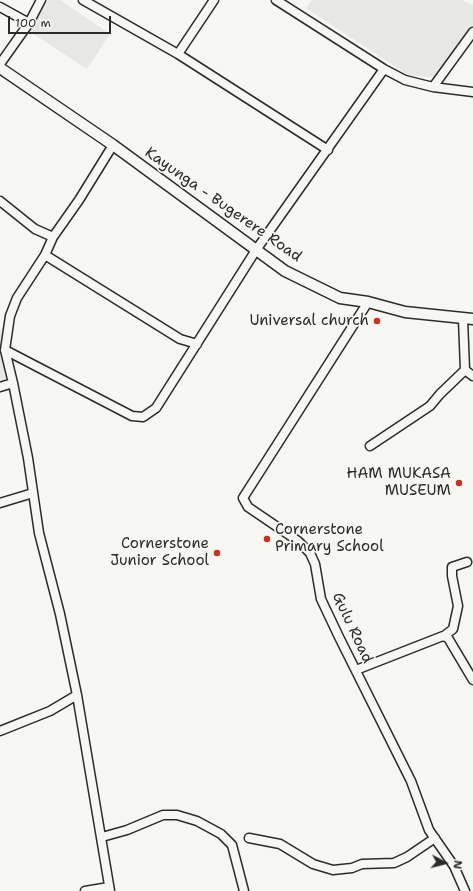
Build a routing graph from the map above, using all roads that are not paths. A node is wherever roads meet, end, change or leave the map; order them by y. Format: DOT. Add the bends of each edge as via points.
graph roads {
  1 [pos="41,0"];
  2 [pos="83,0"];
  3 [pos="214,0"];
  4 [pos="276,0"];
  5 [pos="0,6"];
  6 [pos="29,23"];
  7 [pos="473,32"];
  8 [pos="178,54"];
  9 [pos="0,64"];
  10 [pos="0,68"];
  11 [pos="384,69"];
  12 [pos="433,87"];
  13 [pos="473,92"];
  14 [pos="113,145"];
  15 [pos="328,150"];
  16 [pos="0,201"];
  17 [pos="53,237"];
  18 [pos="256,250"];
  19 [pos="45,255"];
  20 [pos="368,302"];
  21 [pos="468,319"];
  22 [pos="197,344"];
  23 [pos="5,350"];
  24 [pos="465,370"];
  25 [pos="473,376"];
  26 [pos="13,382"];
  27 [pos="0,387"];
  28 [pos="370,446"];
  29 [pos="33,494"];
  30 [pos="0,503"];
  31 [pos="467,562"];
  32 [pos="444,636"];
  33 [pos="356,670"];
  34 [pos="473,680"];
  35 [pos="77,695"];
  36 [pos="0,732"];
  37 [pos="102,837"];
  38 [pos="249,838"];
  39 [pos="434,838"];
  40 [pos="109,889"];
  41 [pos="85,891"];
  42 [pos="244,891"];
  43 [pos="464,891"];
  1 -- 6 [label="street"];
  2 -- 8 [label="street"];
  3 -- 8 [label="street"];
  4 -- 11 [label="street"];
  5 -- 6 [label="street"];
  6 -- 9 [label="street"];
  7 -- 12 [label="street"];
  8 -- 15 [label="street"];
  10 -- 14 [label="main road, Kayunga - Bugerere Road"];
  11 -- 12 [label="street" via="406,80"];
  11 -- 15 [label="street"];
  12 -- 13 [label="street"];
  14 -- 17 [label="street"];
  14 -- 18 [label="main road, Kayunga - Bugerere Road"];
  15 -- 18 [label="street"];
  16 -- 17 [label="street" via="35,229"];
  17 -- 19 [label="street"];
  18 -- 20 [label="main road, Kayunga - Bugerere Road" via="285,271 340,298"];
  18 -- 22 [label="street"];
  19 -- 22 [label="street" via="180,339"];
  19 -- 23 [label="street" via="17,298 10,316"];
  20 -- 21 [label="main road, Kayunga - Bugerere Road" via="405,312"];
  20 -- 33 [label="street, Gulu Road" via="243,498 248,507 298,541 310,553 315,564 322,599"];
  21 -- 24 [label="street"];
  22 -- 23 [label="street" via="156,408 143,416 132,416"];
  23 -- 26 [label="street"];
  24 -- 25 [label="street"];
  24 -- 28 [label="street" via="430,406"];
  26 -- 27 [label="street"];
  26 -- 29 [label="street"];
  29 -- 30 [label="street"];
  29 -- 35 [label="street" via="39,533"];
  31 -- 32 [label="street" via="452,567 458,606 453,629"];
  32 -- 33 [label="street"];
  32 -- 34 [label="street" via="448,638"];
  33 -- 39 [label="street, Gulu Road" via="411,781"];
  35 -- 36 [label="street" via="50,711"];
  35 -- 37 [label="street"];
  37 -- 40 [label="street"];
  37 -- 42 [label="street" via="163,815 177,815 197,822 221,834 232,845"];
  38 -- 39 [label="street" via="280,844 313,864 333,870 362,864 394,863"];
  39 -- 43 [label="street, Gulu Road" via="454,866"];
  40 -- 41 [label="street"];
}
